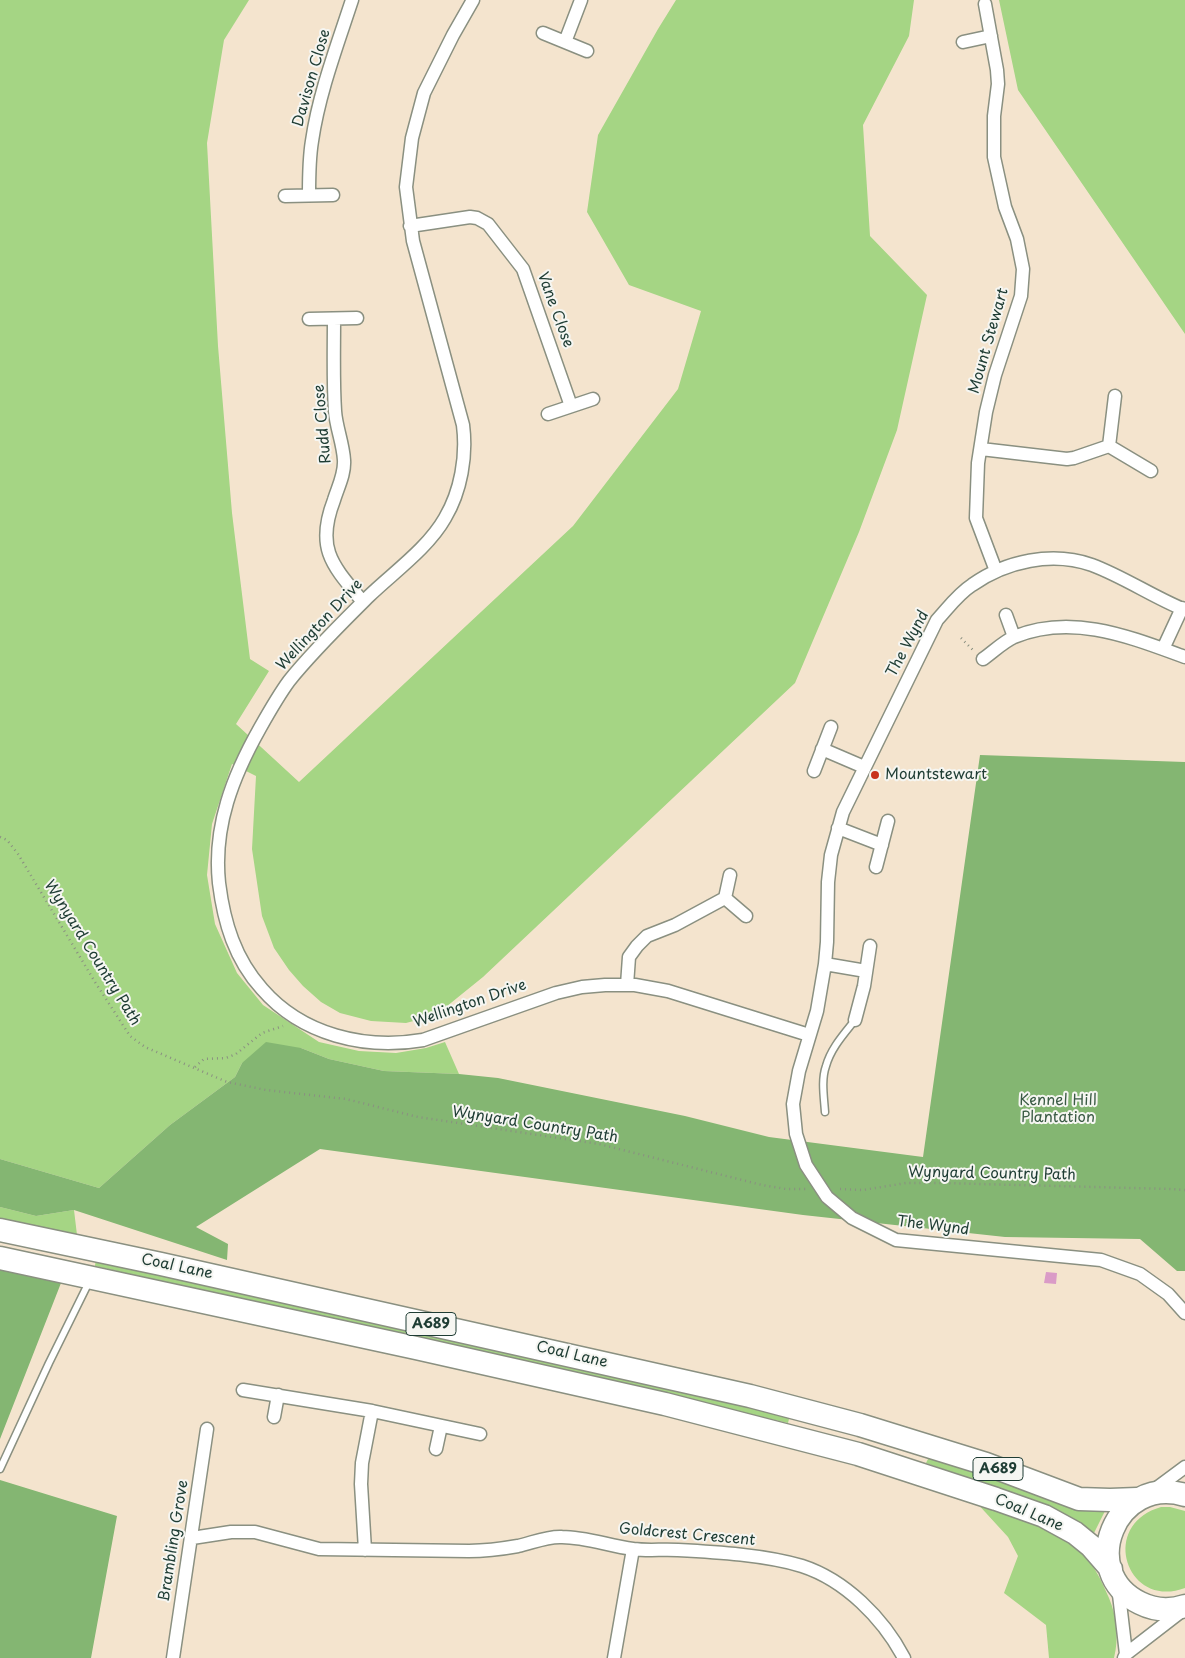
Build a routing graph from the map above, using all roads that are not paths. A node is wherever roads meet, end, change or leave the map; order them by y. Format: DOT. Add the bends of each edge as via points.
graph roads {
  1 [pos="352,0"];
  2 [pos="471,0"];
  3 [pos="581,0"];
  4 [pos="985,4"];
  5 [pos="543,33"];
  6 [pos="991,36"];
  7 [pos="565,42"];
  8 [pos="963,42"];
  9 [pos="587,50"];
  10 [pos="309,195"];
  11 [pos="333,195"];
  12 [pos="286,196"];
  13 [pos="410,226"];
  14 [pos="358,318"];
  15 [pos="309,319"];
  16 [pos="334,319"];
  17 [pos="1116,396"];
  18 [pos="593,399"];
  19 [pos="571,406"];
  20 [pos="548,414"];
  21 [pos="1109,446"];
  22 [pos="981,449"];
  23 [pos="1151,470"];
  24 [pos="996,571"];
  25 [pos="363,602"];
  26 [pos="1183,609"];
  27 [pos="1006,615"];
  28 [pos="1014,638"];
  29 [pos="1163,649"];
  30 [pos="1185,657"];
  31 [pos="983,659"];
  32 [pos="831,727"];
  33 [pos="822,749"];
  34 [pos="864,767"];
  35 [pos="814,771"];
  36 [pos="888,821"];
  37 [pos="838,828"];
  38 [pos="882,845"];
  39 [pos="876,867"];
  40 [pos="730,875"];
  41 [pos="725,898"];
  42 [pos="746,916"];
  43 [pos="870,946"];
  44 [pos="825,964"];
  45 [pos="866,971"];
  46 [pos="627,985"];
  47 [pos="855,1020"];
  48 [pos="809,1035"];
  49 [pos="825,1112"];
  50 [pos="0,1230"];
  51 [pos="0,1258"];
  52 [pos="91,1279"];
  53 [pos="1185,1313"];
  54 [pos="244,1390"];
  55 [pos="278,1395"];
  56 [pos="372,1411"];
  57 [pos="274,1417"];
  58 [pos="441,1426"];
  59 [pos="207,1429"];
  60 [pos="480,1434"];
  61 [pos="436,1449"];
  62 [pos="1185,1467"];
  63 [pos="0,1469"];
  64 [pos="1185,1495"];
  65 [pos="1141,1497"];
  66 [pos="192,1538"];
  67 [pos="633,1549"];
  68 [pos="365,1550"];
  69 [pos="1114,1577"];
  70 [pos="1185,1607"];
  71 [pos="1125,1656"];
  72 [pos="173,1658"];
  73 [pos="614,1658"];
  74 [pos="904,1658"];
  1 -- 10 [label="street, Davison Close" via="323,88 312,141"];
  2 -- 13 [label="street, Wellington Drive" via="424,93 412,138 406,187"];
  3 -- 7 [label="street"];
  4 -- 6 [label="street, Mount Stewart"];
  5 -- 7 [label="street"];
  6 -- 8 [label="street"];
  6 -- 22 [label="street, Mount Stewart" via="998,77 994,157 1023,269 1021,296 995,375"];
  7 -- 9 [label="street"];
  10 -- 11 [label="street"];
  10 -- 12 [label="street"];
  13 -- 19 [label="street, Vane Close" via="470,217 488,224 523,269"];
  13 -- 25 [label="street, Wellington Drive" via="462,425 464,454 461,478 454,500 436,532"];
  14 -- 16 [label="street"];
  15 -- 16 [label="street"];
  16 -- 25 [label="street, Rudd Close" via="335,412 344,460 342,477 329,512 326,546 335,568"];
  17 -- 21 [label="street"];
  18 -- 19 [label="street"];
  19 -- 20 [label="street"];
  21 -- 22 [label="street" via="1067,459"];
  21 -- 23 [label="street"];
  22 -- 24 [label="street, Mount Stewart" via="976,518"];
  24 -- 26 [label="street, The Wynd" via="1016,563 1037,560 1065,560 1090,565"];
  24 -- 34 [label="street, The Wynd" via="971,585 937,620"];
  25 -- 46 [label="street, Wellington Drive" via="288,682 265,719 232,786 222,820 217,865 230,936 251,976 272,1001 298,1019 337,1037 369,1043 423,1040 556,993 582,987"];
  26 -- 29 [label="street, The Wynd"];
  27 -- 28 [label="street"];
  28 -- 29 [label="street" via="1045,629 1079,626 1105,630"];
  28 -- 31 [label="street"];
  29 -- 30 [label="street"];
  32 -- 33 [label="street"];
  33 -- 34 [label="street"];
  33 -- 35 [label="street"];
  34 -- 37 [label="street, The Wynd"];
  36 -- 38 [label="street"];
  37 -- 38 [label="street"];
  37 -- 44 [label="street, The Wynd" via="828,882"];
  38 -- 39 [label="street"];
  40 -- 41 [label="street"];
  41 -- 42 [label="street"];
  41 -- 46 [label="street" via="647,936 629,957"];
  43 -- 45 [label="street"];
  44 -- 45 [label="street"];
  44 -- 48 [label="street, The Wynd"];
  45 -- 47 [label="street"];
  46 -- 48 [label="street, Wellington Drive" via="668,991"];
  47 -- 49 [label="lane" via="832,1051 826,1066"];
  48 -- 53 [label="street, The Wynd" via="793,1104 796,1134 806,1165 828,1197 852,1218 896,1240 1101,1260 1140,1274 1168,1294"];
  50 -- 65 [label="highway, Coal Lane / A689" via="750,1396 869,1427 986,1464 1079,1499"];
  51 -- 52 [label="highway, Coal Lane / A689"];
  52 -- 63 [label="lane"];
  52 -- 69 [label="highway, Coal Lane / A689" via="665,1404 858,1454 1044,1516 1091,1546"];
  54 -- 55 [label="street"];
  55 -- 56 [label="street"];
  55 -- 57 [label="street"];
  56 -- 58 [label="street"];
  56 -- 68 [label="street" via="362,1463"];
  58 -- 60 [label="street"];
  58 -- 61 [label="street"];
  59 -- 66 [label="street, Brambling Grove"];
  62 -- 65 [label="street"];
  64 -- 65 [label="highway, Coal Lane" via="1162,1492"];
  65 -- 69 [label="highway" via="1122,1512 1111,1530 1108,1549"];
  66 -- 68 [label="street, Goldcrest Crescent" via="255,1532 319,1548"];
  66 -- 72 [label="street, Brambling Grove"];
  67 -- 68 [label="street, Goldcrest Crescent" via="561,1536 492,1550"];
  67 -- 73 [label="street"];
  67 -- 74 [label="street, Goldcrest Crescent" via="765,1558 803,1567 827,1578 868,1609"];
  69 -- 70 [label="highway, Coal Lane" via="1130,1597 1146,1606 1164,1609"];
  69 -- 71 [label="street"];
  70 -- 71 [label="street"];
}
